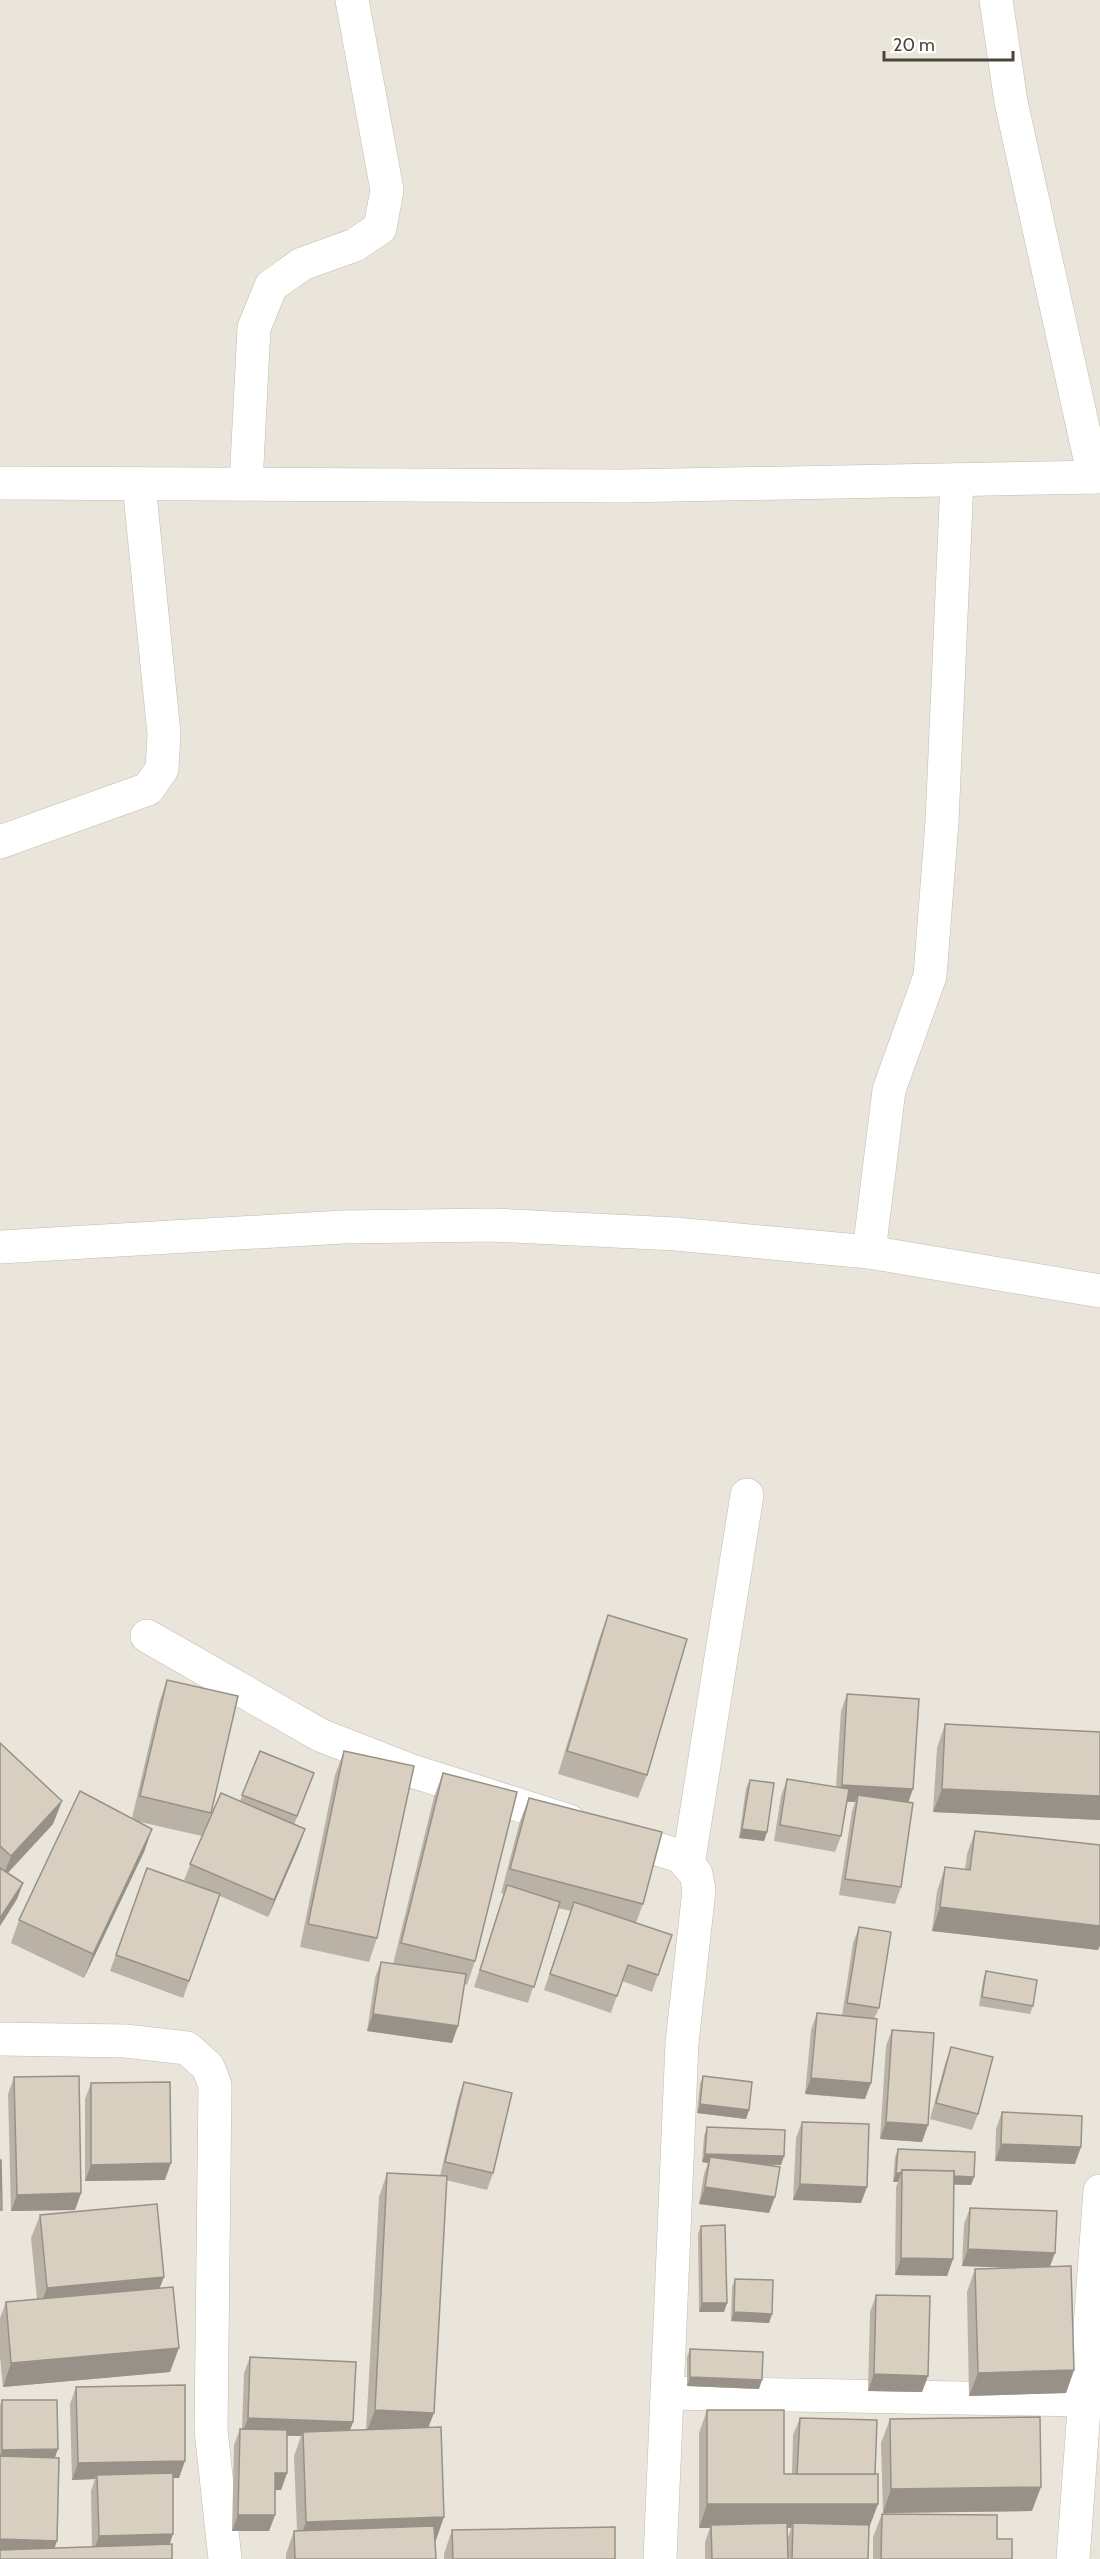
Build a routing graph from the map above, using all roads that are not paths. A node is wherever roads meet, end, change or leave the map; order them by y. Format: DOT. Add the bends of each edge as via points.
graph roads {
  1 [pos="352,0"];
  2 [pos="996,0"];
  3 [pos="1097,477"];
  4 [pos="957,480"];
  5 [pos="0,483"];
  6 [pos="139,483"];
  7 [pos="246,484"];
  8 [pos="0,842"];
  9 [pos="0,1247"];
  10 [pos="869,1252"];
  11 [pos="1100,1291"];
  12 [pos="747,1495"];
  13 [pos="147,1636"];
  14 [pos="688,1865"];
  15 [pos="0,2039"];
  16 [pos="1100,2191"];
  17 [pos="667,2393"];
  18 [pos="1083,2400"];
  19 [pos="225,2559"];
  20 [pos="660,2559"];
  21 [pos="1073,2559"];
  1 -- 7 [label="street" via="387,190 380,228 355,245 302,264 271,286 254,328"];
  2 -- 3 [label="street" via="1011,102"];
  3 -- 4 [label="street"];
  4 -- 7 [label="street" via="624,486"];
  4 -- 10 [label="street" via="942,822 930,976 889,1090"];
  5 -- 6 [label="street"];
  6 -- 7 [label="street"];
  6 -- 8 [label="street" via="164,734 162,769 148,789"];
  9 -- 10 [label="street" via="343,1227 492,1225 675,1234"];
  10 -- 11 [label="street"];
  12 -- 14 [label="street"];
  13 -- 14 [label="street" via="320,1735 412,1771 680,1856"];
  14 -- 17 [label="street" via="696,1874 699,1890 682,2043"];
  15 -- 19 [label="street" via="125,2041 187,2048 208,2067 215,2085 211,2430"];
  16 -- 18 [label="street"];
  17 -- 18 [label="street"];
  17 -- 20 [label="street"];
  18 -- 21 [label="street"];
}
